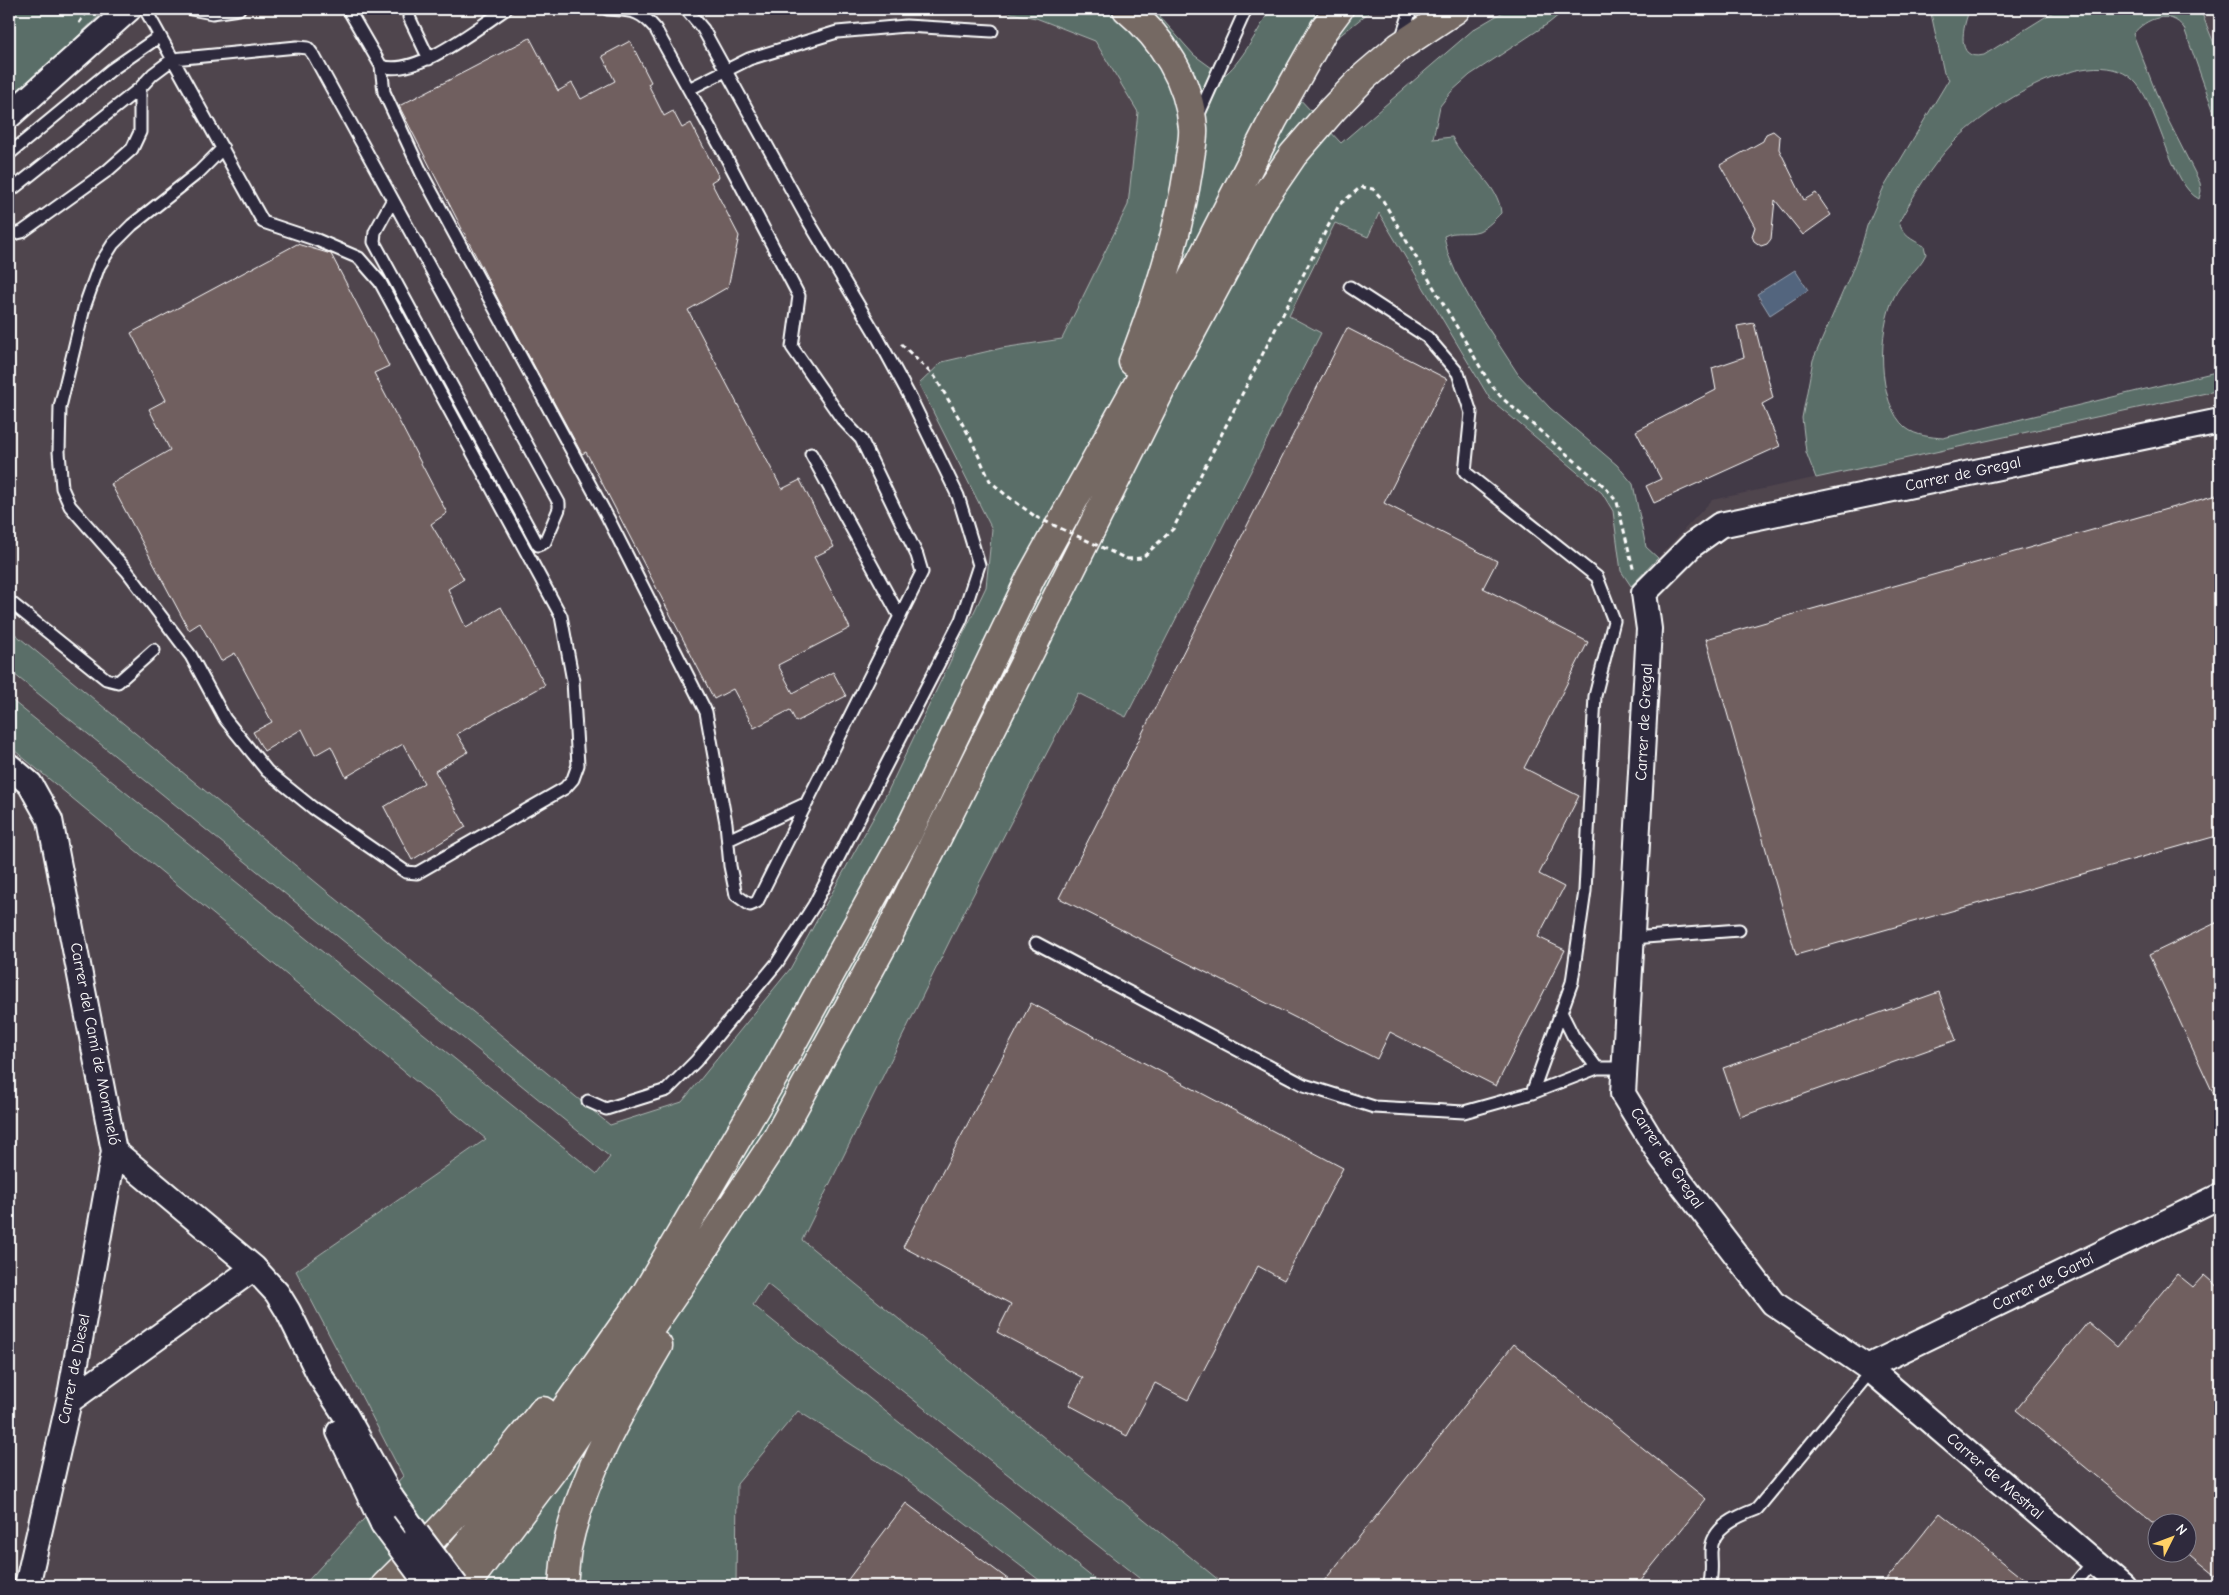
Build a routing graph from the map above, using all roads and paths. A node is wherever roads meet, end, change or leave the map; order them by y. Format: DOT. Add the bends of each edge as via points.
graph roads {
  1 [pos="129,9"];
  2 [pos="145,9"];
  3 [pos="191,9"];
  4 [pos="239,9"];
  5 [pos="348,9"];
  6 [pos="411,9"];
  7 [pos="505,9"];
  8 [pos="608,9"];
  9 [pos="686,9"];
  10 [pos="1127,9"];
  11 [pos="1246,9"];
  12 [pos="1339,9"];
  13 [pos="1411,9"];
  14 [pos="1456,9"];
  15 [pos="992,31"];
  16 [pos="160,36"];
  17 [pos="1399,47"];
  18 [pos="173,59"];
  19 [pos="429,59"];
  20 [pos="381,66"];
  21 [pos="727,71"];
  22 [pos="140,88"];
  23 [pos="689,89"];
  24 [pos="9,116"];
  25 [pos="1194,129"];
  26 [pos="223,148"];
  27 [pos="9,154"];
  28 [pos="9,192"];
  29 [pos="392,201"];
  30 [pos="9,236"];
  31 [pos="1350,287"];
  32 [pos="878,338"];
  33 [pos="2220,421"];
  34 [pos="811,454"];
  35 [pos="1090,471"];
  36 [pos="1644,593"];
  37 [pos="9,601"];
  38 [pos="900,616"];
  39 [pos="154,650"];
  40 [pos="9,766"];
  41 [pos="807,803"];
  42 [pos="728,840"];
  43 [pos="1739,930"];
  44 [pos="1632,938"];
  45 [pos="1036,943"];
  46 [pos="1561,1012"];
  47 [pos="1597,1068"];
  48 [pos="1625,1068"];
  49 [pos="1532,1093"];
  50 [pos="588,1101"];
  51 [pos="777,1138"];
  52 [pos="114,1151"];
  53 [pos="2220,1196"];
  54 [pos="692,1212"];
  55 [pos="254,1268"];
  56 [pos="1869,1369"];
  57 [pos="320,1376"];
  58 [pos="69,1401"];
  59 [pos="2094,1561"];
  60 [pos="27,1586"];
  61 [pos="385,1586"];
  62 [pos="431,1586"];
  63 [pos="456,1586"];
  64 [pos="466,1586"];
  65 [pos="563,1586"];
  66 [pos="1709,1586"];
  67 [pos="2073,1586"];
  68 [pos="2123,1586"];
  1 -- 24 [label="street"];
  2 -- 16 [label="lane"];
  3 -- 4 [label="lane" via="212,13"];
  5 -- 20 [label="lane"];
  6 -- 19 [label="lane" via="410,17"];
  7 -- 19 [label="lane"];
  8 -- 23 [label="lane" via="637,11 645,16"];
  9 -- 21 [label="lane" via="703,28"];
  10 -- 25 [label="highway" via="1146,25 1171,58 1187,94"];
  11 -- 25 [label="lane" via="1202,104"];
  12 -- 35 [label="highway" via="1300,69"];
  13 -- 17 [label="lane"];
  14 -- 17 [label="highway"];
  15 -- 21 [label="lane" via="906,26 837,32 750,59"];
  16 -- 18 [label="lane"];
  16 -- 27 [label="lane" via="111,70"];
  17 -- 51 [label="highway" via="1332,108 1293,154 1261,202 1165,381 890,932"];
  18 -- 22 [label="lane"];
  18 -- 26 [label="lane"];
  18 -- 29 [label="lane" via="308,48"];
  19 -- 20 [label="lane" via="392,70"];
  20 -- 42 [label="lane" via="384,92 422,174 608,518 706,712"];
  21 -- 23 [label="lane"];
  21 -- 32 [label="lane" via="809,222"];
  22 -- 28 [label="lane"];
  22 -- 30 [label="lane" via="140,132 132,149 108,171 22,232"];
  23 -- 38 [label="lane" via="799,296 792,347 842,419 861,439 917,555 922,572"];
  25 -- 35 [label="highway" via="1184,197 1171,250 1136,353"];
  26 -- 26 [label="lane" via="199,172 132,225 113,244 100,266 84,308 60,407 62,488 70,506 127,572 191,656 225,719 267,771 313,808 406,872 418,873 565,788 573,779 578,765 573,681 560,616 380,282 359,258 263,222"];
  29 -- 29 [label="lane" via="375,232 374,242 538,545 545,542 559,503"];
  31 -- 46 [label="lane" via="1427,336 1458,372 1470,413 1464,472 1597,577 1614,621 1596,696 1585,891 1572,982"];
  32 -- 36 [label="path, bridge" via="900,344 935,377 970,437 990,481 1006,495 1036,517 1127,559 1142,558 1173,529 1340,205 1361,187 1373,189 1494,388 1605,487 1617,502 1634,571"];
  32 -- 50 [label="lane" via="961,504 978,565 961,620 814,905 777,963 667,1090 606,1110"];
  33 -- 36 [label="street, Carrer de Gregal" via="1720,525 1692,545"];
  34 -- 38 [label="lane"];
  35 -- 54 [label="highway" via="1031,577 909,832 776,1074"];
  36 -- 44 [label="street, Carrer de Gregal" via="1649,630"];
  37 -- 39 [label="lane" via="106,679 118,682"];
  38 -- 41 [label="lane"];
  40 -- 52 [label="street, Carrer del Camí de Montmeló" via="30,784 50,820"];
  41 -- 42 [label="lane"];
  41 -- 42 [label="lane" via="757,902 750,905 736,895"];
  43 -- 44 [label="lane"];
  44 -- 48 [label="street, Carrer de Gregal"];
  45 -- 49 [label="lane" via="1304,1085 1374,1107 1464,1112"];
  46 -- 47 [label="lane" via="1573,1036"];
  46 -- 49 [label="lane"];
  47 -- 48 [label="lane"];
  47 -- 49 [label="lane"];
  48 -- 56 [label="street, Carrer de Gregal" via="1623,1094 1662,1158 1773,1303"];
  51 -- 64 [label="highway" via="552,1471"];
  51 -- 65 [label="highway" via="739,1213 622,1408 583,1496 567,1548"];
  52 -- 55 [label="street, Carrer del Camí de Montmeló"];
  52 -- 58 [label="street, Carrer de Diesel"];
  53 -- 56 [label="street, Carrer de Garbí"];
  54 -- 61 [label="highway" via="520,1441"];
  54 -- 62 [label="highway" via="606,1351 469,1542"];
  55 -- 57 [label="street, Carrer del Camí de Montmeló" via="288,1310"];
  55 -- 58 [label="street"];
  56 -- 59 [label="street, Carrer de Mestral"];
  56 -- 66 [label="lane" via="1757,1509 1735,1517 1719,1531 1711,1549 1713,1574"];
  57 -- 62 [label="street, Carrer del Camí de Montmeló, bridge" via="336,1424 368,1495 384,1524"];
  57 -- 63 [label="street, Carrer del Camí de Montmeló, bridge" via="392,1499"];
  58 -- 60 [label="street, Carrer de Diesel"];
  59 -- 67 [label="lane"];
  59 -- 68 [label="street, Carrer de Mestral"];
}
